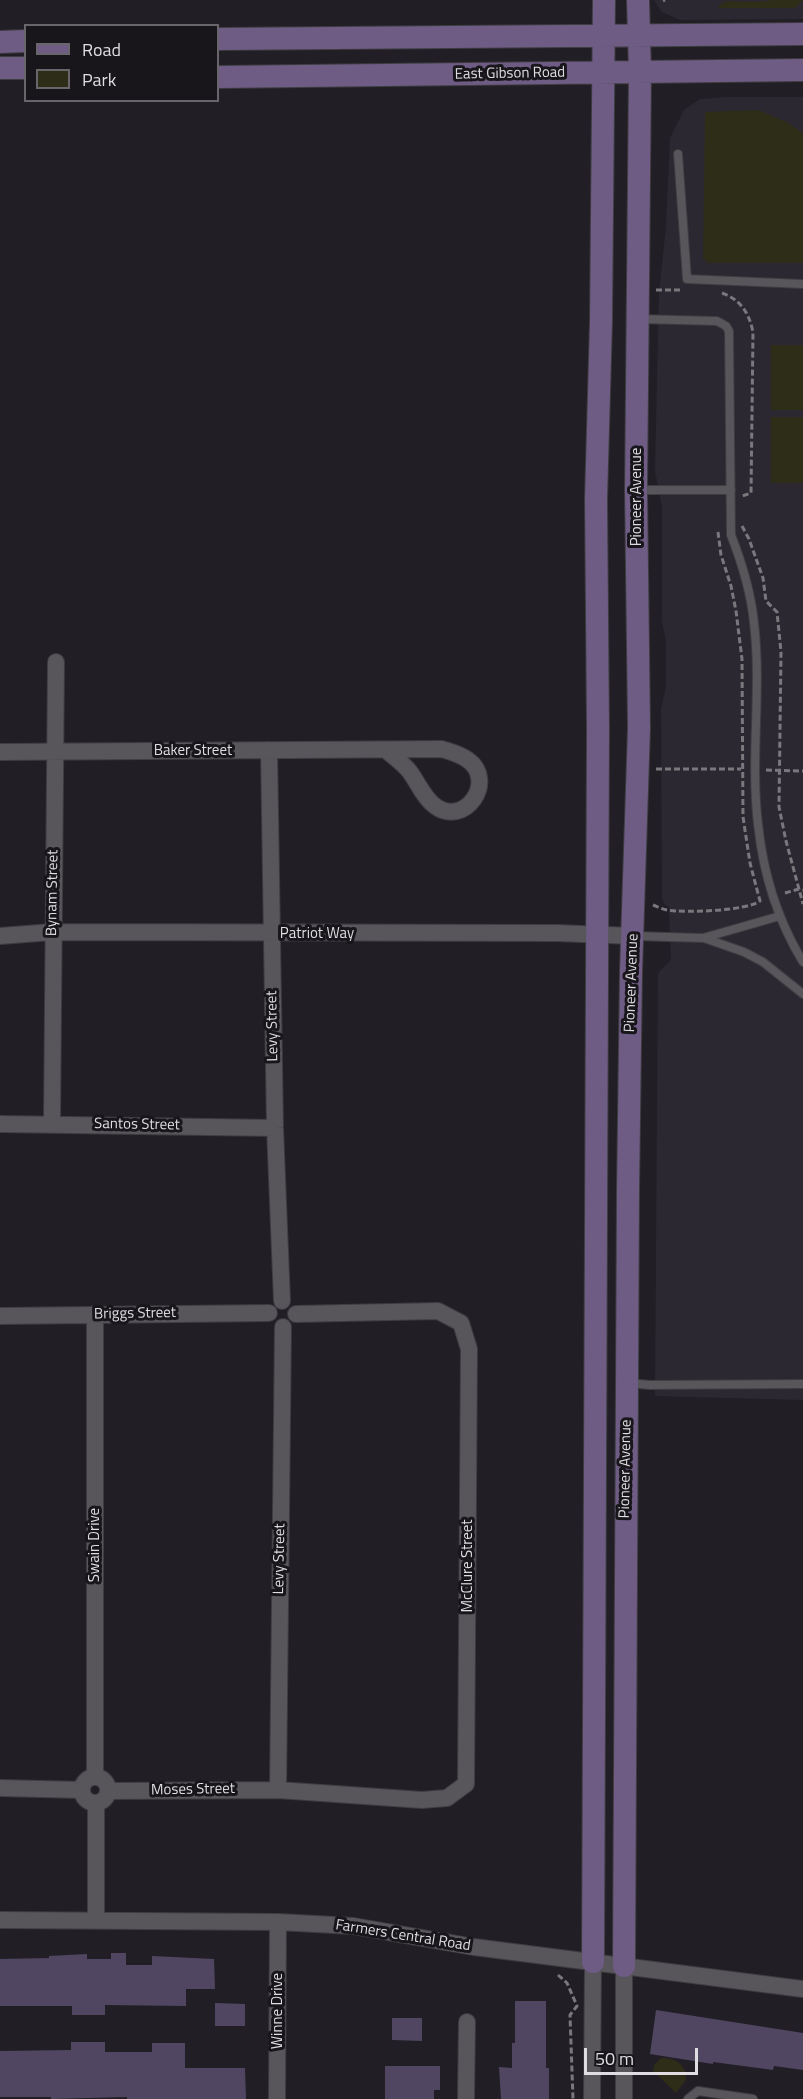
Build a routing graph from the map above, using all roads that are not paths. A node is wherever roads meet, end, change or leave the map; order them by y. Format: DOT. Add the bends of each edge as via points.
graph roads {
  1 [pos="604,0"];
  2 [pos="638,0"];
  3 [pos="639,34"];
  4 [pos="803,34"];
  5 [pos="604,35"];
  6 [pos="219,39"];
  7 [pos="24,41"];
  8 [pos="0,42"];
  9 [pos="0,68"];
  10 [pos="24,68"];
  11 [pos="803,70"];
  12 [pos="604,73"];
  13 [pos="640,73"];
  14 [pos="219,77"];
  15 [pos="678,154"];
  16 [pos="803,284"];
  17 [pos="638,319"];
  18 [pos="636,490"];
  19 [pos="731,490"];
  20 [pos="56,662"];
  21 [pos="269,750"];
  22 [pos="386,750"];
  23 [pos="0,752"];
  24 [pos="56,752"];
  25 [pos="780,916"];
  26 [pos="52,932"];
  27 [pos="272,934"];
  28 [pos="597,934"];
  29 [pos="0,936"];
  30 [pos="633,936"];
  31 [pos="703,938"];
  32 [pos="803,962"];
  33 [pos="803,994"];
  34 [pos="0,1124"];
  35 [pos="52,1124"];
  36 [pos="275,1128"];
  37 [pos="596,1274"];
  38 [pos="282,1301"];
  39 [pos="269,1313"];
  40 [pos="95,1314"];
  41 [pos="296,1314"];
  42 [pos="0,1316"];
  43 [pos="283,1327"];
  44 [pos="627,1383"];
  45 [pos="803,1384"];
  46 [pos="95,1776"];
  47 [pos="0,1788"];
  48 [pos="82,1790"];
  49 [pos="278,1790"];
  50 [pos="102,1797"];
  51 [pos="0,1920"];
  52 [pos="96,1920"];
  53 [pos="278,1922"];
  54 [pos="593,1962"];
  55 [pos="624,1966"];
  56 [pos="803,1989"];
  57 [pos="467,2022"];
  58 [pos="277,2099"];
  59 [pos="466,2099"];
  60 [pos="592,2099"];
  61 [pos="624,2099"];
  62 [pos="688,2099"];
  63 [pos="753,2099"];
  1 -- 5 [label="street, Pioneer Avenue"];
  2 -- 3 [label="street, Pioneer Avenue"];
  3 -- 4 [label="street"];
  3 -- 5 [label="street"];
  3 -- 13 [label="street, Pioneer Avenue"];
  5 -- 6 [label="street"];
  5 -- 12 [label="street, Pioneer Avenue"];
  7 -- 8 [label="street"];
  9 -- 10 [label="street"];
  11 -- 13 [label="street, East Gibson Road"];
  12 -- 13 [label="street, East Gibson Road"];
  12 -- 14 [label="street, East Gibson Road"];
  12 -- 28 [label="street, Pioneer Avenue" via="596,499"];
  13 -- 17 [label="street, Pioneer Avenue"];
  15 -- 16 [label="lane" via="687,279"];
  17 -- 18 [label="street, Pioneer Avenue"];
  17 -- 19 [label="lane" via="717,321 728,329"];
  18 -- 19 [label="lane"];
  18 -- 30 [label="street, Pioneer Avenue" via="639,728"];
  19 -- 25 [label="lane" via="731,535 754,621 758,823"];
  20 -- 24 [label="street, Bynam Street"];
  21 -- 22 [label="street, Baker Street"];
  21 -- 24 [label="street, Baker Street"];
  21 -- 27 [label="street, Levy Street"];
  22 -- 22 [label="street, Baker Street" via="442,750 458,754 470,761 479,775 474,801 462,810 448,812 435,806 409,770"];
  23 -- 24 [label="street, Baker Street"];
  24 -- 26 [label="street, Bynam Street"];
  25 -- 31 [label="lane"];
  25 -- 32 [label="lane"];
  26 -- 27 [label="street, Patriot Way"];
  26 -- 29 [label="street, Patriot Way"];
  26 -- 35 [label="street, Bynam Street"];
  27 -- 28 [label="street, Patriot Way"];
  27 -- 36 [label="street, Levy Street"];
  28 -- 30 [label="street, Patriot Way"];
  28 -- 37 [label="street, Pioneer Avenue"];
  30 -- 31 [label="lane"];
  30 -- 44 [label="street, Pioneer Avenue"];
  31 -- 33 [label="lane" via="763,962"];
  34 -- 35 [label="street, Santos Street"];
  35 -- 36 [label="street, Santos Street"];
  36 -- 38 [label="street, Levy Street"];
  37 -- 44 [label="street" via="607,1288 607,1375"];
  37 -- 54 [label="street, Pioneer Avenue"];
  38 -- 39 [label="street"];
  38 -- 41 [label="street" via="293,1306"];
  39 -- 40 [label="street, Briggs Street"];
  39 -- 43 [label="street" via="275,1324"];
  40 -- 42 [label="street, Briggs Street"];
  40 -- 46 [label="street, Swain Drive"];
  41 -- 43 [label="street" via="294,1322"];
  41 -- 49 [label="street, McClure Street" via="438,1311 461,1323 469,1349 466,1784 447,1798 422,1800"];
  43 -- 49 [label="street, Levy Street"];
  44 -- 45 [label="lane"];
  44 -- 55 [label="street, Pioneer Avenue"];
  46 -- 48 [label="street" via="87,1779"];
  46 -- 50 [label="street" via="103,1779"];
  47 -- 48 [label="street"];
  48 -- 50 [label="street" via="88,1801"];
  49 -- 50 [label="street, Moses Street"];
  50 -- 52 [label="street"];
  51 -- 52 [label="street, Farmers Central Road"];
  52 -- 53 [label="street, Farmers Central Road"];
  53 -- 54 [label="street, Farmers Central Road" via="353,1926"];
  53 -- 58 [label="street, Winne Drive"];
  54 -- 55 [label="street, Farmers Central Road"];
  54 -- 60 [label="street"];
  55 -- 56 [label="street, Farmers Central Road"];
  55 -- 61 [label="street"];
  57 -- 59 [label="street"];
  62 -- 63 [label="lane" via="698,2091"];
}
